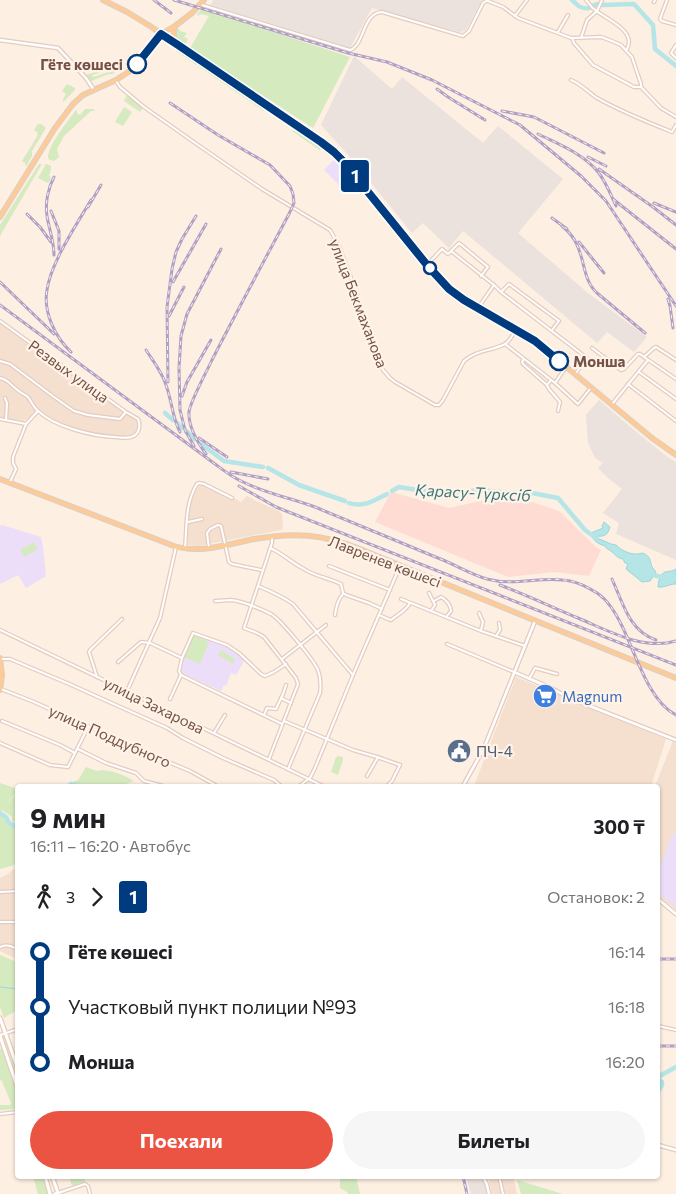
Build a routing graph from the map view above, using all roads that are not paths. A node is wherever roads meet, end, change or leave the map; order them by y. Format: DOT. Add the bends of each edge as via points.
graph roads {
  1 [pos="103,0"];
  2 [pos="204,0"];
  3 [pos="527,0"];
  4 [pos="586,0"];
  5 [pos="602,0"];
  6 [pos="666,0"];
  7 [pos="485,1"];
  8 [pos="201,4"];
  9 [pos="597,10"];
  10 [pos="568,15"];
  11 [pos="515,16"];
  12 [pos="676,25"];
  13 [pos="175,26"];
  14 [pos="558,32"];
  15 [pos="161,34"];
  16 [pos="572,38"];
  17 [pos="580,38"];
  18 [pos="0,40"];
  19 [pos="178,45"];
  20 [pos="676,45"];
  21 [pos="626,50"];
  22 [pos="676,58"];
  23 [pos="116,80"];
  24 [pos="571,80"];
  25 [pos="641,87"];
  26 [pos="94,90"];
  27 [pos="676,117"];
  28 [pos="676,125"];
  29 [pos="0,217"];
  30 [pos="451,251"];
  31 [pos="427,265"];
  32 [pos="481,276"];
  33 [pos="494,285"];
  34 [pos="501,292"];
  35 [pos="478,308"];
  36 [pos="0,321"];
  37 [pos="516,329"];
  38 [pos="552,331"];
  39 [pos="505,344"];
  40 [pos="592,348"];
  41 [pos="644,357"];
  42 [pos="524,359"];
  43 [pos="648,360"];
  44 [pos="676,360"];
  45 [pos="0,361"];
  46 [pos="566,368"];
  47 [pos="639,372"];
  48 [pos="575,374"];
  49 [pos="0,378"];
  50 [pos="676,379"];
  51 [pos="551,380"];
  52 [pos="555,383"];
  53 [pos="628,384"];
  54 [pos="547,385"];
  55 [pos="591,388"];
  56 [pos="5,398"];
  57 [pos="676,399"];
  58 [pos="612,404"];
  59 [pos="38,411"];
  60 [pos="126,412"];
  61 [pos="558,412"];
  62 [pos="0,419"];
  63 [pos="6,420"];
  64 [pos="676,421"];
  65 [pos="26,424"];
  66 [pos="676,454"];
  67 [pos="0,479"];
  68 [pos="10,483"];
  69 [pos="232,498"];
  70 [pos="202,519"];
  71 [pos="187,522"];
  72 [pos="272,537"];
  73 [pos="225,545"];
  74 [pos="176,547"];
  75 [pos="209,548"];
  76 [pos="270,548"];
  77 [pos="185,549"];
  78 [pos="329,566"];
  79 [pos="400,566"];
  80 [pos="262,571"];
  81 [pos="257,586"];
  82 [pos="390,590"];
  83 [pos="429,593"];
  84 [pos="344,594"];
  85 [pos="401,599"];
  86 [pos="215,601"];
  87 [pos="434,601"];
  88 [pos="410,603"];
  89 [pos="250,606"];
  90 [pos="382,609"];
  91 [pos="432,611"];
  92 [pos="479,613"];
  93 [pos="335,614"];
  94 [pos="379,615"];
  95 [pos="447,616"];
  96 [pos="122,619"];
  97 [pos="535,621"];
  98 [pos="499,623"];
  99 [pos="326,625"];
  100 [pos="0,630"];
  101 [pos="481,631"];
  102 [pos="317,632"];
  103 [pos="496,636"];
  104 [pos="150,643"];
  105 [pos="447,644"];
  106 [pos="300,645"];
  107 [pos="525,646"];
  108 [pos="0,658"];
  109 [pos="182,658"];
  110 [pos="282,659"];
  111 [pos="118,662"];
  112 [pos="286,664"];
  113 [pos="514,672"];
  114 [pos="181,674"];
  115 [pos="556,674"];
  116 [pos="353,675"];
  117 [pos="97,677"];
  118 [pos="676,678"];
  119 [pos="529,679"];
  120 [pos="286,685"];
  121 [pos="0,689"];
  122 [pos="127,691"];
  123 [pos="281,698"];
  124 [pos="170,699"];
  125 [pos="291,703"];
  126 [pos="225,715"];
  127 [pos="264,715"];
  128 [pos="2,721"];
  129 [pos="283,723"];
  130 [pos="88,727"];
  131 [pos="305,730"];
  132 [pos="214,733"];
  133 [pos="327,740"];
  134 [pos="676,740"];
  135 [pos="0,742"];
  136 [pos="78,750"];
  137 [pos="76,753"];
  138 [pos="378,757"];
  139 [pos="268,760"];
  140 [pos="288,770"];
  141 [pos="367,776"];
  142 [pos="308,780"];
  143 [pos="155,784"];
  144 [pos="213,784"];
  145 [pos="279,784"];
  146 [pos="302,784"];
  147 [pos="318,784"];
  148 [pos="389,784"];
  149 [pos="464,784"];
  150 [pos="15,891"];
  151 [pos="0,892"];
  152 [pos="660,901"];
  153 [pos="676,914"];
  154 [pos="0,922"];
  155 [pos="15,922"];
  156 [pos="0,947"];
  157 [pos="15,948"];
  158 [pos="0,1018"];
  159 [pos="660,1026"];
  160 [pos="676,1030"];
  161 [pos="15,1031"];
  162 [pos="6,1033"];
  163 [pos="0,1035"];
  164 [pos="15,1060"];
  165 [pos="15,1080"];
  166 [pos="15,1112"];
  167 [pos="0,1114"];
  168 [pos="660,1146"];
  169 [pos="676,1150"];
  170 [pos="46,1179"];
  171 [pos="53,1179"];
  172 [pos="484,1179"];
  173 [pos="500,1179"];
  174 [pos="50,1194"];
  175 [pos="58,1194"];
  176 [pos="90,1194"];
  177 [pos="489,1194"];
  178 [pos="503,1194"];
  1 -- 15 [label="main road"];
  2 -- 8 [label="main road"];
  3 -- 11 [label="street"];
  4 -- 9 [label="street"];
  5 -- 9 [label="street"];
  6 -- 12 [label="street" via="660,18"];
  7 -- 8 [label="street" via="463,36 382,12 376,13 356,47 350,50"];
  7 -- 11 [label="street"];
  8 -- 13 [label="main road"];
  9 -- 17 [label="street" via="588,20"];
  9 -- 21 [label="street" via="626,32 629,43"];
  10 -- 14 [label="street"];
  11 -- 14 [label="street"];
  13 -- 15 [label="main road"];
  13 -- 19 [label="main road" via="173,34"];
  14 -- 16 [label="street"];
  15 -- 19 [label="main road"];
  15 -- 23 [label="main road" via="134,67"];
  16 -- 17 [label="street"];
  16 -- 25 [label="street" via="593,65"];
  17 -- 21 [label="street" via="605,38"];
  18 -- 26 [label="street" via="58,48"];
  19 -- 31 [label="main road" via="334,152"];
  20 -- 22 [label="street" via="671,53"];
  21 -- 25 [label="street" via="634,62"];
  23 -- 26 [label="main road"];
  23 -- 39 [label="street, улица Бекмаханова" via="120,87 198,145 330,230 339,246 383,370 395,382 439,405 464,361 484,350"];
  24 -- 28 [label="street" via="596,97 656,126 672,132"];
  25 -- 27 [label="street" via="661,108"];
  26 -- 29 [label="main road" via="78,99 67,111"];
  30 -- 31 [label="street" via="448,254 442,249"];
  30 -- 32 [label="street"];
  30 -- 32 [label="street" via="459,242 463,245 488,267"];
  31 -- 35 [label="main road" via="449,289"];
  32 -- 33 [label="street"];
  33 -- 34 [label="street"];
  33 -- 35 [label="street"];
  34 -- 38 [label="street"];
  34 -- 38 [label="street" via="509,284 559,321"];
  35 -- 37 [label="main road"];
  36 -- 60 [label="street, Резвых улица"];
  37 -- 39 [label="street"];
  37 -- 46 [label="main road"];
  38 -- 48 [label="street" via="587,358"];
  39 -- 42 [label="street"];
  40 -- 41 [label="street" via="621,370 638,354"];
  41 -- 43 [label="street"];
  41 -- 44 [label="street" via="656,348"];
  42 -- 51 [label="street"];
  42 -- 54 [label="street" via="522,363"];
  43 -- 47 [label="street"];
  43 -- 50 [label="street"];
  45 -- 60 [label="street" via="10,364 78,412 120,419"];
  46 -- 48 [label="main road"];
  46 -- 52 [label="street"];
  47 -- 53 [label="street"];
  47 -- 57 [label="street"];
  48 -- 55 [label="main road"];
  49 -- 59 [label="street" via="27,396"];
  51 -- 52 [label="street"];
  51 -- 54 [label="street"];
  52 -- 55 [label="street" via="578,404"];
  53 -- 58 [label="street"];
  53 -- 64 [label="street"];
  54 -- 61 [label="street" via="560,402"];
  55 -- 58 [label="main road"];
  56 -- 63 [label="street"];
  58 -- 66 [label="main road"];
  59 -- 60 [label="street, Резвых улица" via="67,428 130,438 136,435 140,426 138,419"];
  59 -- 65 [label="street"];
  62 -- 63 [label="street"];
  63 -- 65 [label="street"];
  65 -- 68 [label="street" via="12,460 16,469"];
  67 -- 68 [label="main road, Лавренев көшесі"];
  68 -- 74 [label="main road, Лавренев көшесі"];
  69 -- 71 [label="street" via="199,483 187,510"];
  70 -- 71 [label="street"];
  71 -- 77 [label="street"];
  72 -- 73 [label="main road, Лавренев көшесі"];
  72 -- 76 [label="street"];
  72 -- 79 [label="main road, Лавренев көшесі" via="300,535 334,540"];
  73 -- 75 [label="main road, Лавренев көшесі"];
  73 -- 75 [label="street" via="218,525 207,533"];
  73 -- 80 [label="street" via="229,562"];
  74 -- 77 [label="main road, Лавренев көшесі"];
  74 -- 104 [label="street" via="160,618"];
  75 -- 77 [label="main road, Лавренев көшесі"];
  76 -- 80 [label="street"];
  76 -- 84 [label="street" via="304,570 341,584"];
  78 -- 82 [label="street"];
  79 -- 82 [label="street"];
  79 -- 97 [label="main road, Лавренев көшесі"];
  80 -- 81 [label="street"];
  81 -- 89 [label="street"];
  81 -- 102 [label="street" via="293,604"];
  82 -- 90 [label="street"];
  83 -- 87 [label="street"];
  84 -- 90 [label="street"];
  84 -- 93 [label="street"];
  85 -- 88 [label="street"];
  86 -- 89 [label="street" via="231,600"];
  87 -- 91 [label="street" via="436,605"];
  87 -- 95 [label="street" via="441,597 450,605 451,611"];
  88 -- 91 [label="street"];
  88 -- 94 [label="street" via="405,611 391,620"];
  89 -- 106 [label="street" via="279,620"];
  89 -- 110 [label="street" via="244,628 264,637"];
  90 -- 94 [label="street"];
  91 -- 95 [label="street"];
  92 -- 101 [label="street" via="483,622"];
  94 -- 116 [label="street"];
  95 -- 101 [label="street"];
  96 -- 117 [label="street" via="89,652"];
  97 -- 107 [label="street"];
  97 -- 118 [label="main road, Лавренев көшесі"];
  98 -- 103 [label="street" via="500,630"];
  99 -- 102 [label="street"];
  100 -- 117 [label="street, улица Захарова"];
  101 -- 103 [label="street"];
  102 -- 106 [label="street"];
  102 -- 116 [label="street"];
  103 -- 107 [label="street"];
  104 -- 109 [label="street"];
  104 -- 111 [label="street" via="140,643"];
  104 -- 122 [label="street"];
  105 -- 113 [label="street"];
  106 -- 110 [label="street"];
  106 -- 131 [label="street" via="317,668 320,680 320,693"];
  107 -- 113 [label="street"];
  108 -- 121 [label="main road"];
  108 -- 145 [label="street" via="14,660 167,728"];
  109 -- 112 [label="street" via="193,633 227,645 265,676"];
  109 -- 114 [label="street"];
  110 -- 112 [label="street"];
  112 -- 125 [label="street" via="298,682"];
  113 -- 119 [label="street"];
  113 -- 149 [label="street" via="484,748"];
  114 -- 124 [label="street"];
  114 -- 127 [label="street"];
  115 -- 119 [label="street" via="535,668"];
  116 -- 133 [label="street"];
  117 -- 122 [label="street, улица Захарова"];
  119 -- 134 [label="street"];
  120 -- 123 [label="street"];
  121 -- 130 [label="street, улица Поддубного"];
  122 -- 132 [label="street, улица Захарова"];
  123 -- 125 [label="street"];
  123 -- 127 [label="street" via="276,709 267,708"];
  125 -- 129 [label="street"];
  126 -- 132 [label="street"];
  127 -- 129 [label="street"];
  128 -- 137 [label="street"];
  129 -- 131 [label="street"];
  129 -- 139 [label="street"];
  130 -- 136 [label="street"];
  130 -- 144 [label="street, улица Поддубного"];
  131 -- 133 [label="street"];
  131 -- 140 [label="street"];
  132 -- 139 [label="street, улица Захарова"];
  133 -- 138 [label="street"];
  133 -- 142 [label="street"];
  135 -- 137 [label="street" via="53,766 68,767"];
  136 -- 137 [label="street"];
  136 -- 143 [label="street"];
  138 -- 141 [label="street"];
  138 -- 148 [label="street" via="400,765"];
  139 -- 140 [label="street, улица Захарова"];
  140 -- 142 [label="street, улица Захарова"];
  142 -- 146 [label="street"];
  142 -- 147 [label="street, улица Захарова"];
  150 -- 151 [label="street"];
  152 -- 153 [label="street"];
  154 -- 155 [label="street"];
  156 -- 157 [label="street"];
  158 -- 162 [label="main road"];
  159 -- 160 [label="street"];
  161 -- 162 [label="street"];
  162 -- 163 [label="street"];
  162 -- 164 [label="main road"];
  163 -- 165 [label="main road"];
  166 -- 167 [label="street"];
  168 -- 169 [label="street"];
  170 -- 174 [label="main road"];
  171 -- 175 [label="main road"];
  172 -- 177 [label="street"];
  173 -- 178 [label="street"];
  175 -- 176 [label="street" via="85,1184"];
}
